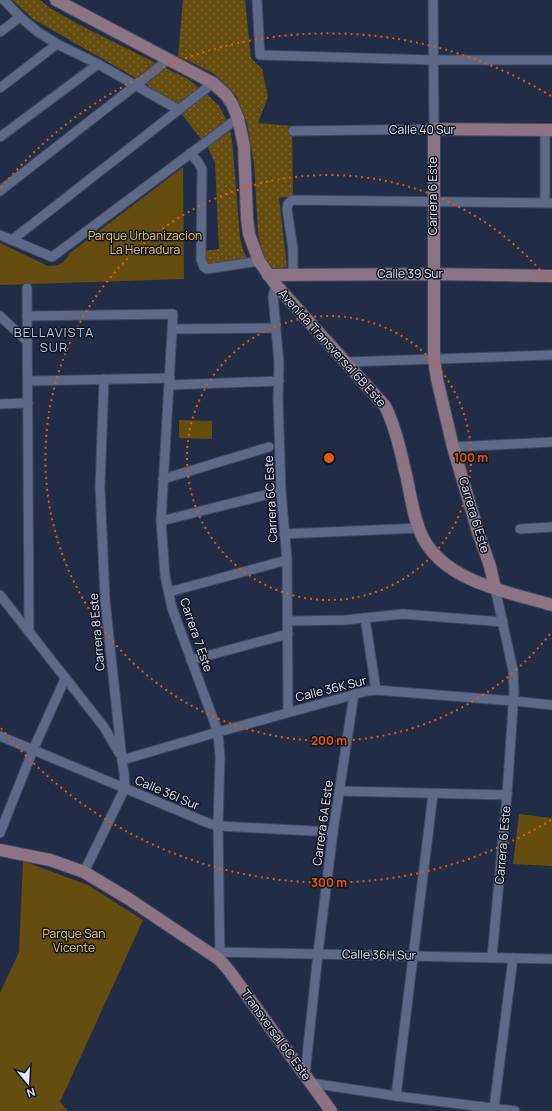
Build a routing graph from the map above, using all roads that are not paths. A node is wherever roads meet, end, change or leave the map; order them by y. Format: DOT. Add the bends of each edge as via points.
graph roads {
  1 [pos="4,0"];
  2 [pos="56,0"];
  3 [pos="257,0"];
  4 [pos="433,0"];
  5 [pos="20,17"];
  6 [pos="0,32"];
  7 [pos="57,44"];
  8 [pos="168,60"];
  9 [pos="433,60"];
  10 [pos="552,60"];
  11 [pos="98,64"];
  12 [pos="212,83"];
  13 [pos="136,85"];
  14 [pos="0,88"];
  15 [pos="179,110"];
  16 [pos="238,118"];
  17 [pos="434,129"];
  18 [pos="549,130"];
  19 [pos="293,131"];
  20 [pos="0,137"];
  21 [pos="190,153"];
  22 [pos="0,191"];
  23 [pos="433,201"];
  24 [pos="548,203"];
  25 [pos="0,235"];
  26 [pos="12,240"];
  27 [pos="259,261"];
  28 [pos="433,274"];
  29 [pos="268,275"];
  30 [pos="293,275"];
  31 [pos="552,276"];
  32 [pos="276,285"];
  33 [pos="27,288"];
  34 [pos="0,316"];
  35 [pos="27,316"];
  36 [pos="275,328"];
  37 [pos="173,329"];
  38 [pos="27,341"];
  39 [pos="552,355"];
  40 [pos="434,360"];
  41 [pos="346,362"];
  42 [pos="104,379"];
  43 [pos="28,381"];
  44 [pos="170,381"];
  45 [pos="279,381"];
  46 [pos="28,403"];
  47 [pos="0,404"];
  48 [pos="552,442"];
  49 [pos="269,447"];
  50 [pos="453,447"];
  51 [pos="163,479"];
  52 [pos="281,491"];
  53 [pos="161,521"];
  54 [pos="552,527"];
  55 [pos="520,529"];
  56 [pos="421,533"];
  57 [pos="284,534"];
  58 [pos="287,560"];
  59 [pos="495,588"];
  60 [pos="169,592"];
  61 [pos="0,595"];
  62 [pos="552,605"];
  63 [pos="365,618"];
  64 [pos="288,621"];
  65 [pos="503,622"];
  66 [pos="29,632"];
  67 [pos="288,634"];
  68 [pos="191,660"];
  69 [pos="65,679"];
  70 [pos="376,690"];
  71 [pos="354,694"];
  72 [pos="514,701"];
  73 [pos="552,706"];
  74 [pos="288,712"];
  75 [pos="218,732"];
  76 [pos="0,736"];
  77 [pos="33,750"];
  78 [pos="122,760"];
  79 [pos="124,788"];
  80 [pos="340,791"];
  81 [pos="433,794"];
  82 [pos="507,795"];
  83 [pos="218,826"];
  84 [pos="0,832"];
  85 [pos="333,832"];
  86 [pos="0,850"];
  87 [pos="84,872"];
  88 [pos="318,953"];
  89 [pos="414,955"];
  90 [pos="220,956"];
  91 [pos="492,957"];
  92 [pos="513,958"];
  93 [pos="552,959"];
  94 [pos="308,1079"];
  95 [pos="396,1096"];
  96 [pos="439,1101"];
  97 [pos="494,1108"];
  98 [pos="328,1110"];
  99 [pos="438,1111"];
  100 [pos="515,1111"];
  1 -- 5 [label="street"];
  2 -- 8 [label="street, Avenida Transversal 6B Este"];
  3 -- 9 [label="street" via="260,55"];
  4 -- 9 [label="street, Carrera 6 Este"];
  5 -- 6 [label="street"];
  5 -- 7 [label="street"];
  7 -- 11 [label="street"];
  7 -- 14 [label="street"];
  8 -- 12 [label="street, Avenida Transversal 6B Este"];
  8 -- 13 [label="street"];
  9 -- 10 [label="street"];
  9 -- 17 [label="street, Carrera 6 Este"];
  11 -- 13 [label="street"];
  11 -- 20 [label="street"];
  12 -- 15 [label="street"];
  12 -- 16 [label="street, Avenida Transversal 6B Este" via="226,95"];
  13 -- 15 [label="street"];
  13 -- 22 [label="street"];
  15 -- 26 [label="street"];
  16 -- 21 [label="street"];
  16 -- 27 [label="street, Avenida Transversal 6B Este" via="244,146 249,234"];
  17 -- 18 [label="street, Calle 40 Sur"];
  17 -- 19 [label="street, Calle 40 Sur"];
  17 -- 23 [label="street, Carrera 6 Este"];
  18 -- 24 [label="street"];
  21 -- 26 [label="street" via="52,257"];
  21 -- 27 [label="street" via="202,169 201,260 204,267 207,269"];
  23 -- 24 [label="street"];
  23 -- 28 [label="street, Carrera 6 Este"];
  23 -- 30 [label="street" via="293,200 286,208"];
  25 -- 26 [label="street"];
  27 -- 29 [label="street, Avenida Transversal 6B Este"];
  28 -- 30 [label="street, Calle 39 Sur"];
  28 -- 31 [label="street, Calle 39 Sur"];
  28 -- 40 [label="street, Carrera 6 Este"];
  29 -- 30 [label="street, Calle 39 Sur"];
  29 -- 32 [label="street, Avenida Transversal 6B Este"];
  32 -- 36 [label="street, Carrera 6C Este" via="273,296"];
  32 -- 41 [label="street, Avenida Transversal 6B Este"];
  33 -- 35 [label="street"];
  34 -- 38 [label="street"];
  35 -- 37 [label="street, Carrera 7 Este" via="173,314"];
  35 -- 38 [label="street"];
  36 -- 37 [label="street"];
  36 -- 45 [label="street, Carrera 6C Este"];
  37 -- 44 [label="street, Carrera 7 Este"];
  38 -- 43 [label="street"];
  39 -- 40 [label="street"];
  40 -- 41 [label="street"];
  40 -- 50 [label="street, Carrera 6 Este" via="436,379"];
  41 -- 56 [label="street, Avenida Transversal 6B Este" via="380,399 389,413"];
  42 -- 43 [label="street"];
  42 -- 44 [label="street"];
  42 -- 78 [label="street, Carrera 8 Este" via="100,487 105,599"];
  43 -- 46 [label="street"];
  44 -- 45 [label="street"];
  44 -- 51 [label="street, Carrera 7 Este"];
  45 -- 52 [label="street, Carrera 6C Este"];
  46 -- 47 [label="street"];
  46 -- 66 [label="street"];
  48 -- 50 [label="street"];
  49 -- 51 [label="street"];
  50 -- 59 [label="street, Carrera 6 Este"];
  51 -- 53 [label="street, Carrera 7 Este"];
  52 -- 53 [label="street"];
  52 -- 57 [label="street, Carrera 6C Este"];
  53 -- 60 [label="street, Carrera 7 Este" via="165,576"];
  54 -- 55 [label="street"];
  56 -- 57 [label="street"];
  56 -- 59 [label="street" via="433,552 451,569"];
  57 -- 58 [label="street, Carrera 6C Este"];
  58 -- 60 [label="street"];
  58 -- 64 [label="street, Carrera 6C Este"];
  59 -- 62 [label="street"];
  59 -- 65 [label="street, Carrera 6 Este"];
  60 -- 68 [label="street, Carrera 7 Este" via="172,608"];
  61 -- 66 [label="street"];
  63 -- 64 [label="street"];
  63 -- 65 [label="street" via="403,614"];
  63 -- 70 [label="street"];
  64 -- 67 [label="street, Carrera 6C Este"];
  65 -- 72 [label="street, Carrera 6 Este" via="513,670"];
  66 -- 69 [label="street"];
  67 -- 68 [label="street"];
  67 -- 74 [label="street, Carrera 6C Este"];
  68 -- 75 [label="street, Carrera 7 Este"];
  69 -- 77 [label="street"];
  69 -- 78 [label="street" via="104,727"];
  70 -- 71 [label="street, Calle 36K Sur"];
  70 -- 72 [label="street, Calle 36K Sur"];
  71 -- 74 [label="street, Calle 36K Sur"];
  71 -- 80 [label="street, Carrera 6A Este"];
  72 -- 73 [label="street, Calle 36K Sur"];
  72 -- 82 [label="street, Carrera 6 Este"];
  74 -- 75 [label="street, Calle 36K Sur"];
  75 -- 78 [label="street, Calle 36K Sur"];
  75 -- 83 [label="street, Carrera 7 Este"];
  76 -- 77 [label="street, Calle 36I Sur"];
  77 -- 79 [label="street, Calle 36I Sur"];
  77 -- 84 [label="street"];
  78 -- 79 [label="street, Carrera 8 Este"];
  79 -- 83 [label="street, Calle 36I Sur"];
  79 -- 87 [label="street, Carrera 8 Este"];
  80 -- 81 [label="street"];
  80 -- 85 [label="street, Carrera 6A Este"];
  81 -- 82 [label="street"];
  81 -- 89 [label="street"];
  82 -- 91 [label="street, Carrera 6 Este"];
  83 -- 85 [label="street, Calle 36I Sur"];
  83 -- 90 [label="street, Carrera 7 Este"];
  85 -- 88 [label="street, Carrera 6A Este"];
  86 -- 87 [label="street" via="44,858"];
  87 -- 90 [label="street" via="130,899 206,950"];
  88 -- 89 [label="street, Calle 36H Sur"];
  88 -- 90 [label="street, Calle 36H Sur"];
  88 -- 94 [label="street, Carrera 6A Este"];
  89 -- 91 [label="street, Calle 36H Sur"];
  89 -- 95 [label="street"];
  90 -- 94 [label="street, Transversal 6C Este"];
  91 -- 92 [label="street, Calle 36H Sur"];
  92 -- 93 [label="street, Calle 36H Sur"];
  92 -- 97 [label="street"];
  94 -- 95 [label="street"];
  94 -- 98 [label="street, Transversal 6C Este"];
  95 -- 96 [label="street"];
  96 -- 97 [label="street"];
  96 -- 99 [label="street"];
  97 -- 100 [label="street"];
}
